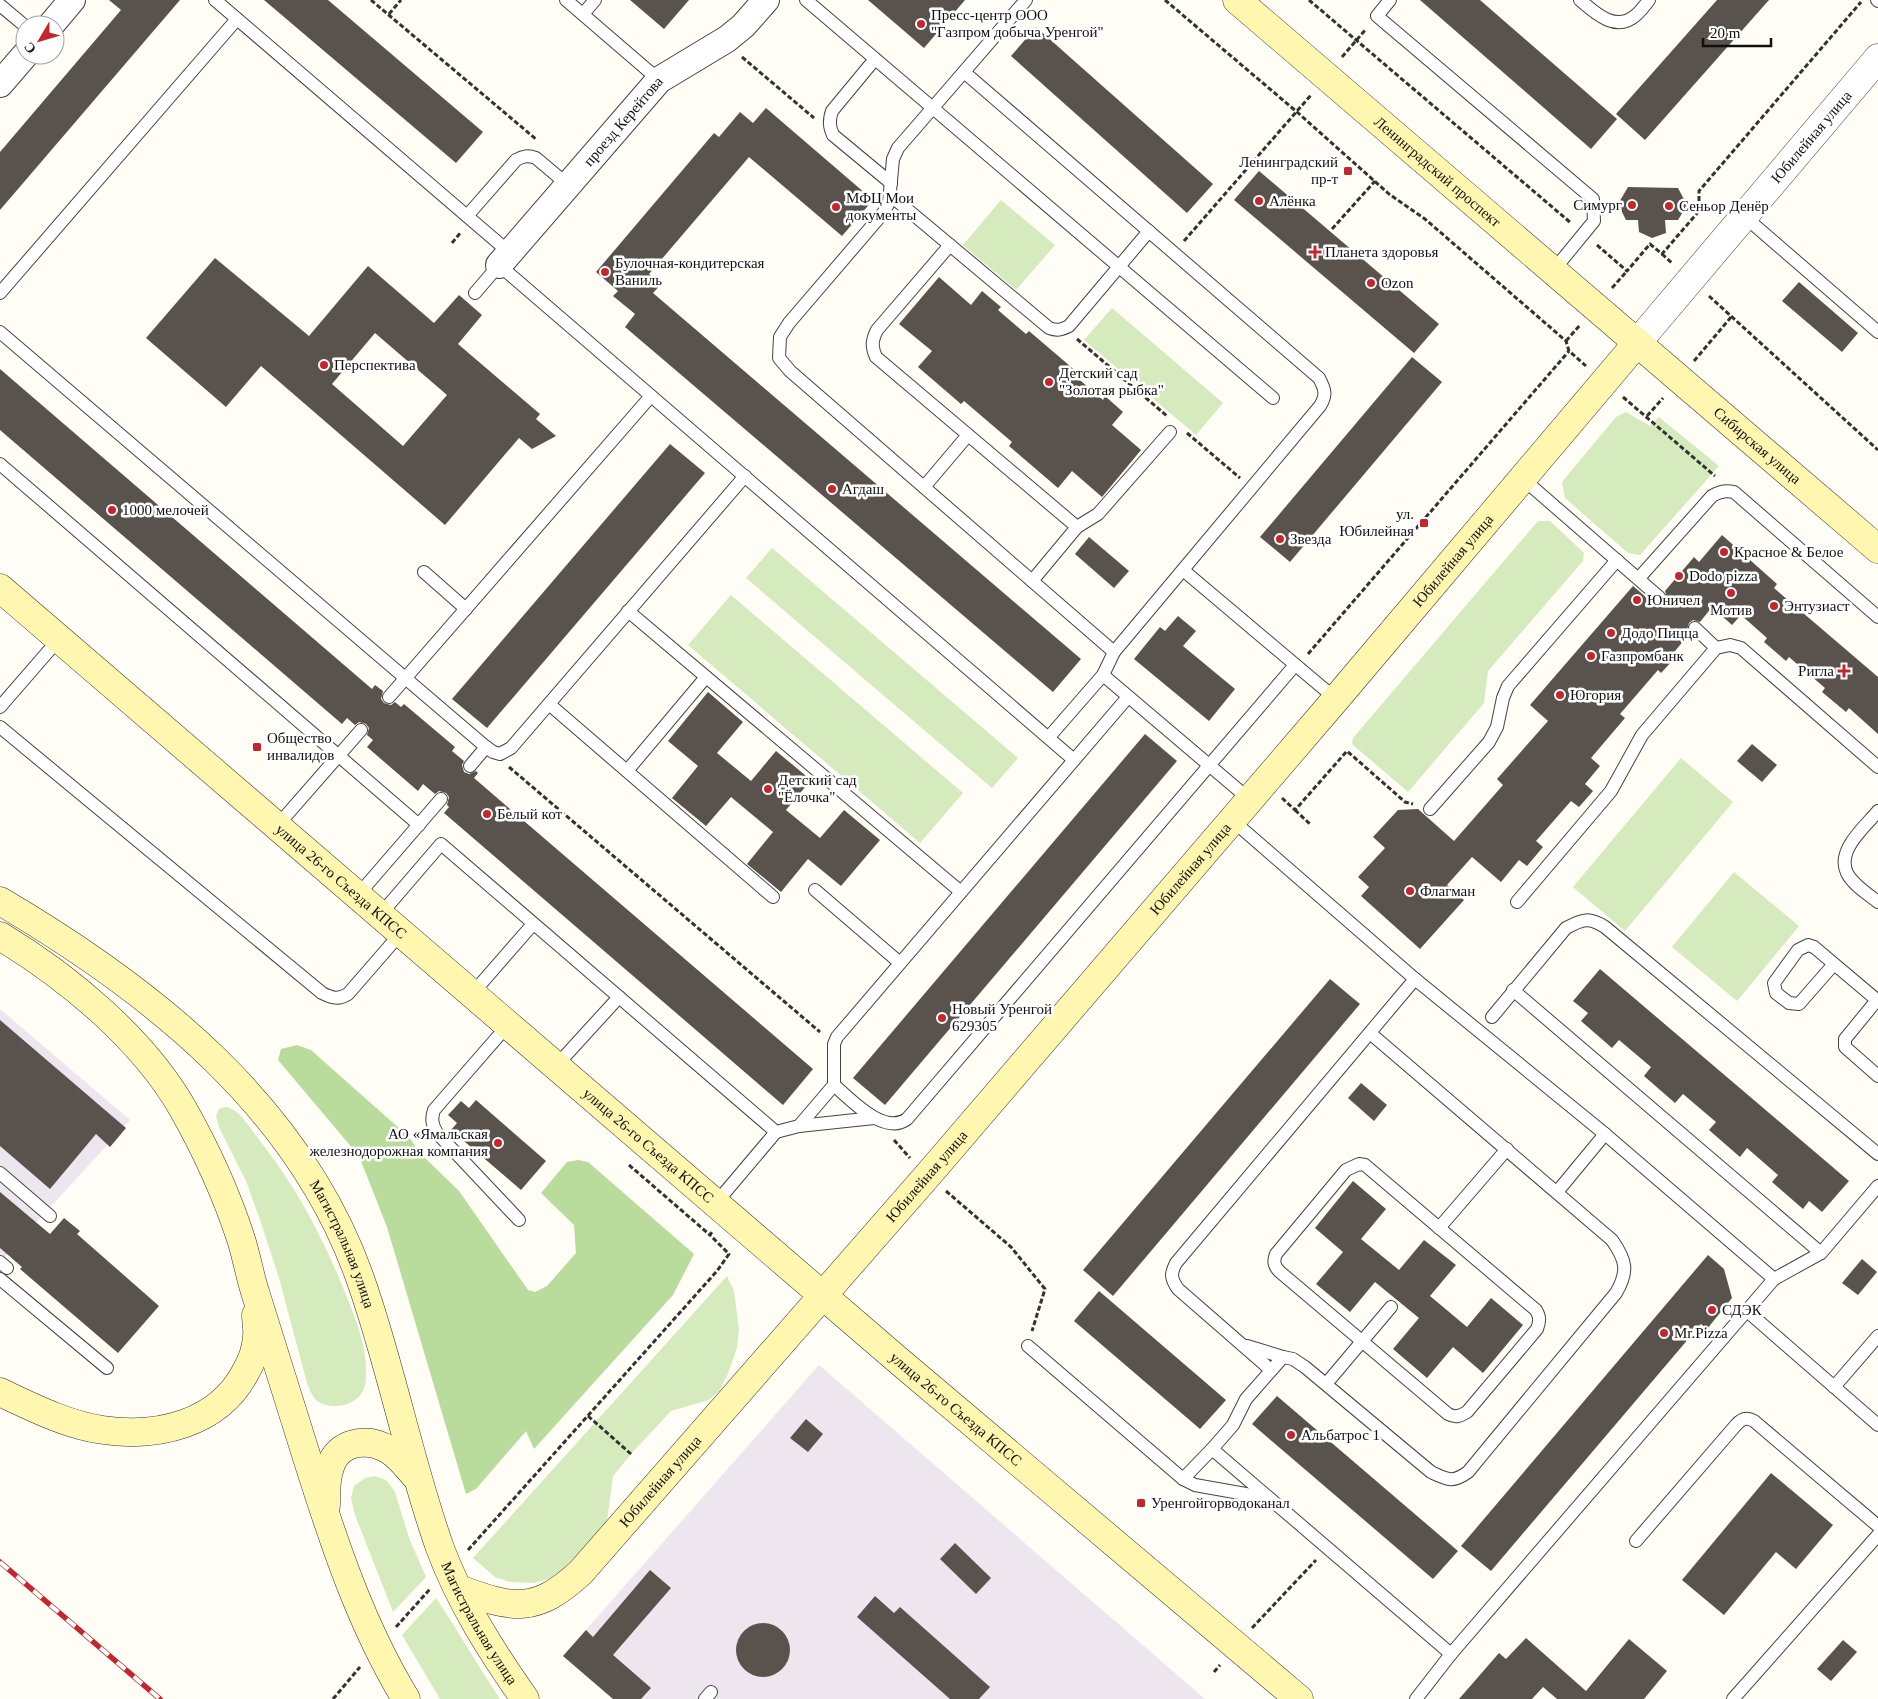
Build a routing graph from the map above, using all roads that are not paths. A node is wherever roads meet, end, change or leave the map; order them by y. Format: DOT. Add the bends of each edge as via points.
graph roads {
  1 [pos="72,0"];
  2 [pos="215,0"];
  3 [pos="566,0"];
  4 [pos="595,0"];
  5 [pos="766,0"];
  6 [pos="806,0"];
  7 [pos="1026,0"];
  8 [pos="1238,0"];
  9 [pos="1390,0"];
  10 [pos="1580,0"];
  11 [pos="1650,0"];
  12 [pos="0,5"];
  13 [pos="583,14"];
  14 [pos="59,15"];
  15 [pos="15,18"];
  16 [pos="237,18"];
  17 [pos="1878,58"];
  18 [pos="875,59"];
  19 [pos="16,65"];
  20 [pos="964,72"];
  21 [pos="659,80"];
  22 [pos="0,84"];
  23 [pos="932,108"];
  24 [pos="568,185"];
  25 [pos="890,189"];
  26 [pos="467,216"];
  27 [pos="1745,216"];
  28 [pos="1149,231"];
  29 [pos="950,245"];
  30 [pos="504,259"];
  31 [pos="1119,267"];
  32 [pos="1553,271"];
  33 [pos="0,292"];
  34 [pos="475,293"];
  35 [pos="0,332"];
  36 [pos="1878,332"];
  37 [pos="1637,343"];
  38 [pos="652,396"];
  39 [pos="1272,398"];
  40 [pos="1170,432"];
  41 [pos="968,435"];
  42 [pos="0,464"];
  43 [pos="745,476"];
  44 [pos="1522,478"];
  45 [pos="924,487"];
  46 [pos="1077,527"];
  47 [pos="1878,550"];
  48 [pos="1616,560"];
  49 [pos="1183,570"];
  50 [pos="424,572"];
  51 [pos="1639,578"];
  52 [pos="1032,581"];
  53 [pos="0,588"];
  54 [pos="1660,597"];
  55 [pos="466,609"];
  56 [pos="628,611"];
  57 [pos="1878,617"];
  58 [pos="1695,628"];
  59 [pos="59,639"];
  60 [pos="1716,648"];
  61 [pos="1114,652"];
  62 [pos="1297,666"];
  63 [pos="1103,675"];
  64 [pos="706,677"];
  65 [pos="406,678"];
  66 [pos="389,697"];
  67 [pos="1128,697"];
  68 [pos="1336,699"];
  69 [pos="549,704"];
  70 [pos="0,707"];
  71 [pos="0,727"];
  72 [pos="361,730"];
  73 [pos="1049,737"];
  74 [pos="486,747"];
  75 [pos="338,756"];
  76 [pos="1074,760"];
  77 [pos="1209,765"];
  78 [pos="470,766"];
  79 [pos="1878,767"];
  80 [pos="627,771"];
  81 [pos="1257,791"];
  82 [pos="441,799"];
  83 [pos="1430,809"];
  84 [pos="1878,811"];
  85 [pos="1232,820"];
  86 [pos="418,825"];
  87 [pos="277,826"];
  88 [pos="816,890"];
  89 [pos="961,892"];
  90 [pos="358,895"];
  91 [pos="773,897"];
  92 [pos="0,901"];
  93 [pos="1517,902"];
  94 [pos="1878,902"];
  95 [pos="380,915"];
  96 [pos="533,924"];
  97 [pos="401,933"];
  98 [pos="0,936"];
  99 [pos="900,963"];
  100 [pos="1834,964"];
  101 [pos="1415,979"];
  102 [pos="1513,990"];
  103 [pos="472,994"];
  104 [pos="619,997"];
  105 [pos="1877,1000"];
  106 [pos="1492,1016"];
  107 [pos="508,1025"];
  108 [pos="1370,1033"];
  109 [pos="556,1066"];
  110 [pos="1878,1076"];
  111 [pos="834,1085"];
  112 [pos="874,1118"];
  113 [pos="799,1126"];
  114 [pos="776,1132"];
  115 [pos="1605,1134"];
  116 [pos="1507,1149"];
  117 [pos="1878,1154"];
  118 [pos="0,1173"];
  119 [pos="1878,1186"];
  120 [pos="1557,1192"];
  121 [pos="722,1208"];
  122 [pos="50,1216"];
  123 [pos="519,1220"];
  124 [pos="1439,1228"];
  125 [pos="1821,1253"];
  126 [pos="2,1269"];
  127 [pos="1774,1279"];
  128 [pos="254,1288"];
  129 [pos="823,1296"];
  130 [pos="1391,1307"];
  131 [pos="1747,1311"];
  132 [pos="1878,1336"];
  133 [pos="1362,1341"];
  134 [pos="1240,1344"];
  135 [pos="1028,1346"];
  136 [pos="1283,1357"];
  137 [pos="106,1368"];
  138 [pos="1271,1370"];
  139 [pos="1326,1384"];
  140 [pos="1834,1387"];
  141 [pos="0,1392"];
  142 [pos="1878,1425"];
  143 [pos="1212,1449"];
  144 [pos="418,1479"];
  145 [pos="1183,1479"];
  146 [pos="1271,1499"];
  147 [pos="325,1515"];
  148 [pos="1878,1526"];
  149 [pos="1878,1535"];
  150 [pos="1636,1540"];
  151 [pos="454,1579"];
  152 [pos="1451,1654"];
  153 [pos="406,1699"];
  154 [pos="525,1699"];
  155 [pos="1299,1699"];
  156 [pos="1416,1699"];
  157 [pos="1733,1699"];
  1 -- 14 [label="street"];
  2 -- 16 [label="lane"];
  3 -- 13 [label="lane"];
  4 -- 13 [label="lane"];
  5 -- 21 [label="street, проезд Керейтова" via="743,26 724,41"];
  6 -- 18 [label="lane"];
  7 -- 20 [label="lane"];
  8 -- 32 [label="main road, Ленинградский проспект"];
  9 -- 32 [label="lane" via="1377,16 1593,199 1594,221"];
  10 -- 11 [label="lane" via="1610,22 1625,21 1635,16"];
  12 -- 15 [label="lane"];
  13 -- 21 [label="lane"];
  16 -- 26 [label="lane"];
  16 -- 33 [label="lane"];
  17 -- 27 [label="street, Юбилейная улица"];
  18 -- 23 [label="lane"];
  18 -- 25 [label="lane" via="829,119 833,135"];
  19 -- 22 [label="street"];
  20 -- 23 [label="lane"];
  20 -- 28 [label="lane"];
  21 -- 24 [label="street, проезд Керейтова"];
  23 -- 25 [label="lane" via="898,148 893,160"];
  23 -- 31 [label="lane"];
  24 -- 26 [label="lane" via="536,158 522,157"];
  24 -- 30 [label="street, проезд Керейтова"];
  25 -- 29 [label="lane"];
  25 -- 45 [label="lane" via="884,212 789,323 780,338 780,358 790,371"];
  26 -- 30 [label="lane"];
  27 -- 36 [label="lane"];
  27 -- 37 [label="street, Юбилейная улица"];
  28 -- 31 [label="lane"];
  28 -- 49 [label="lane" via="1319,378 1324,387 1325,398 1320,406"];
  29 -- 31 [label="lane" via="1049,328 1056,330 1069,326"];
  29 -- 41 [label="lane" via="877,330 872,349 876,357"];
  30 -- 34 [label="lane"];
  30 -- 38 [label="lane"];
  31 -- 39 [label="lane"];
  32 -- 37 [label="main road, Ленинградский проспект"];
  35 -- 65 [label="lane"];
  37 -- 44 [label="main road, Юбилейная улица"];
  37 -- 47 [label="main road, Сибирская улица"];
  38 -- 43 [label="lane"];
  38 -- 55 [label="lane"];
  40 -- 46 [label="lane" via="1098,514"];
  41 -- 45 [label="lane"];
  41 -- 46 [label="lane"];
  42 -- 75 [label="lane"];
  43 -- 56 [label="lane"];
  43 -- 73 [label="lane"];
  44 -- 48 [label="lane"];
  44 -- 68 [label="main road, Юбилейная улица"];
  45 -- 52 [label="lane"];
  46 -- 52 [label="lane"];
  48 -- 51 [label="lane"];
  48 -- 83 [label="lane" via="1508,686 1502,698 1497,727 1488,742"];
  49 -- 61 [label="lane"];
  49 -- 62 [label="lane"];
  50 -- 55 [label="lane"];
  51 -- 54 [label="lane"];
  51 -- 57 [label="lane" via="1712,496 1727,490 1734,492"];
  52 -- 61 [label="lane"];
  53 -- 59 [label="main road, улица 26-го Съезда КПСС"];
  55 -- 65 [label="lane"];
  56 -- 64 [label="lane"];
  56 -- 69 [label="lane"];
  58 -- 60 [label="lane"];
  59 -- 70 [label="lane"];
  59 -- 87 [label="main road, улица 26-го Съезда КПСС"];
  60 -- 79 [label="lane" via="1730,645 1741,648"];
  60 -- 93 [label="lane" via="1642,735 1612,792"];
  61 -- 63 [label="lane"];
  62 -- 68 [label="lane"];
  62 -- 77 [label="lane"];
  63 -- 67 [label="lane"];
  63 -- 73 [label="lane"];
  64 -- 80 [label="lane"];
  64 -- 89 [label="lane"];
  65 -- 66 [label="lane"];
  65 -- 74 [label="lane"];
  67 -- 76 [label="lane"];
  67 -- 77 [label="lane"];
  68 -- 81 [label="main road, Юбилейная улица"];
  69 -- 74 [label="lane" via="506,752 500,754"];
  69 -- 80 [label="lane"];
  71 -- 97 [label="lane" via="331,998 348,994"];
  72 -- 75 [label="lane"];
  73 -- 76 [label="lane"];
  74 -- 78 [label="lane"];
  75 -- 86 [label="lane"];
  75 -- 87 [label="lane"];
  76 -- 89 [label="lane"];
  77 -- 81 [label="lane"];
  77 -- 112 [label="lane" via="907,1119 896,1124"];
  80 -- 91 [label="lane"];
  81 -- 85 [label="main road, Юбилейная улица"];
  82 -- 86 [label="lane"];
  84 -- 94 [label="lane" via="1848,847 1844,860 1853,881"];
  85 -- 101 [label="lane"];
  85 -- 129 [label="main road, Юбилейная улица"];
  86 -- 90 [label="lane"];
  87 -- 90 [label="main road, улица 26-го Съезда КПСС"];
  88 -- 99 [label="lane"];
  89 -- 99 [label="lane"];
  90 -- 95 [label="main road, улица 26-го Съезда КПСС"];
  92 -- 144 [label="main road, Магистральная улица" via="89,957 193,1039 262,1108 303,1162 324,1196 361,1280"];
  95 -- 96 [label="lane" via="441,844"];
  95 -- 97 [label="main road, улица 26-го Съезда КПСС"];
  96 -- 103 [label="lane"];
  96 -- 104 [label="lane"];
  97 -- 103 [label="main road, улица 26-го Съезда КПСС"];
  98 -- 128 [label="main road" via="98,1008 156,1070 182,1108 220,1186 240,1238"];
  99 -- 111 [label="lane" via="837,1037 834,1044"];
  100 -- 100 [label="lane" via="1814,947 1802,946 1776,978 1776,993 1789,1003 1799,1004"];
  100 -- 105 [label="lane"];
  101 -- 108 [label="lane"];
  101 -- 115 [label="lane"];
  102 -- 106 [label="lane"];
  102 -- 117 [label="lane" via="1566,928 1580,921 1593,920"];
  102 -- 125 [label="lane"];
  103 -- 107 [label="main road, улица 26-го Съезда КПСС"];
  104 -- 109 [label="lane"];
  104 -- 114 [label="lane"];
  105 -- 110 [label="lane" via="1845,1039 1846,1047"];
  107 -- 109 [label="main road, улица 26-го Съезда КПСС"];
  107 -- 123 [label="lane" via="434,1110 432,1126"];
  108 -- 116 [label="lane"];
  108 -- 134 [label="lane" via="1171,1272 1172,1281 1178,1289"];
  109 -- 121 [label="main road, улица 26-го Съезда КПСС"];
  111 -- 112 [label="lane"];
  111 -- 113 [label="lane"];
  112 -- 113 [label="lane"];
  113 -- 114 [label="lane"];
  114 -- 121 [label="lane"];
  115 -- 120 [label="lane"];
  115 -- 127 [label="lane"];
  116 -- 120 [label="lane"];
  116 -- 124 [label="lane"];
  118 -- 122 [label="lane"];
  119 -- 125 [label="lane"];
  120 -- 139 [label="lane" via="1612,1240 1621,1252 1625,1267 1623,1282 1468,1472 1457,1479 1446,1479 1431,1472"];
  121 -- 129 [label="main road, улица 26-го Съезда КПСС"];
  124 -- 133 [label="lane" via="1365,1165 1359,1164 1346,1170 1276,1254 1275,1266 1280,1272"];
  124 -- 133 [label="lane" via="1536,1310 1539,1316 1537,1329 1467,1412 1454,1417"];
  125 -- 127 [label="lane"];
  126 -- 137 [label="lane"];
  127 -- 131 [label="lane"];
  128 -- 141 [label="main road" via="257,1338 251,1362 239,1384 222,1404 197,1420 168,1429 140,1432 102,1430 57,1417"];
  128 -- 147 [label="main road"];
  129 -- 151 [label="main road, Юбилейная улица" via="581,1572 558,1592 520,1605 503,1603"];
  129 -- 155 [label="main road, улица 26-го Съезда КПСС"];
  130 -- 133 [label="lane"];
  131 -- 140 [label="lane"];
  131 -- 152 [label="lane"];
  132 -- 140 [label="lane"];
  133 -- 139 [label="lane"];
  134 -- 136 [label="lane"];
  134 -- 138 [label="lane"];
  135 -- 145 [label="lane"];
  136 -- 138 [label="lane"];
  136 -- 139 [label="lane" via="1305,1366"];
  138 -- 143 [label="lane"];
  140 -- 142 [label="lane"];
  143 -- 145 [label="lane"];
  143 -- 146 [label="lane"];
  144 -- 147 [label="main road" via="398,1456 378,1444 359,1442 347,1445 331,1463"];
  144 -- 151 [label="main road, Магистральная улица"];
  145 -- 146 [label="lane" via="1195,1485"];
  146 -- 152 [label="lane"];
  147 -- 153 [label="main road" via="357,1603"];
  148 -- 150 [label="lane" via="1754,1421 1744,1418"];
  149 -- 157 [label="lane"];
  151 -- 154 [label="main road, Магистральная улица" via="482,1635"];
  152 -- 156 [label="lane"];
}
